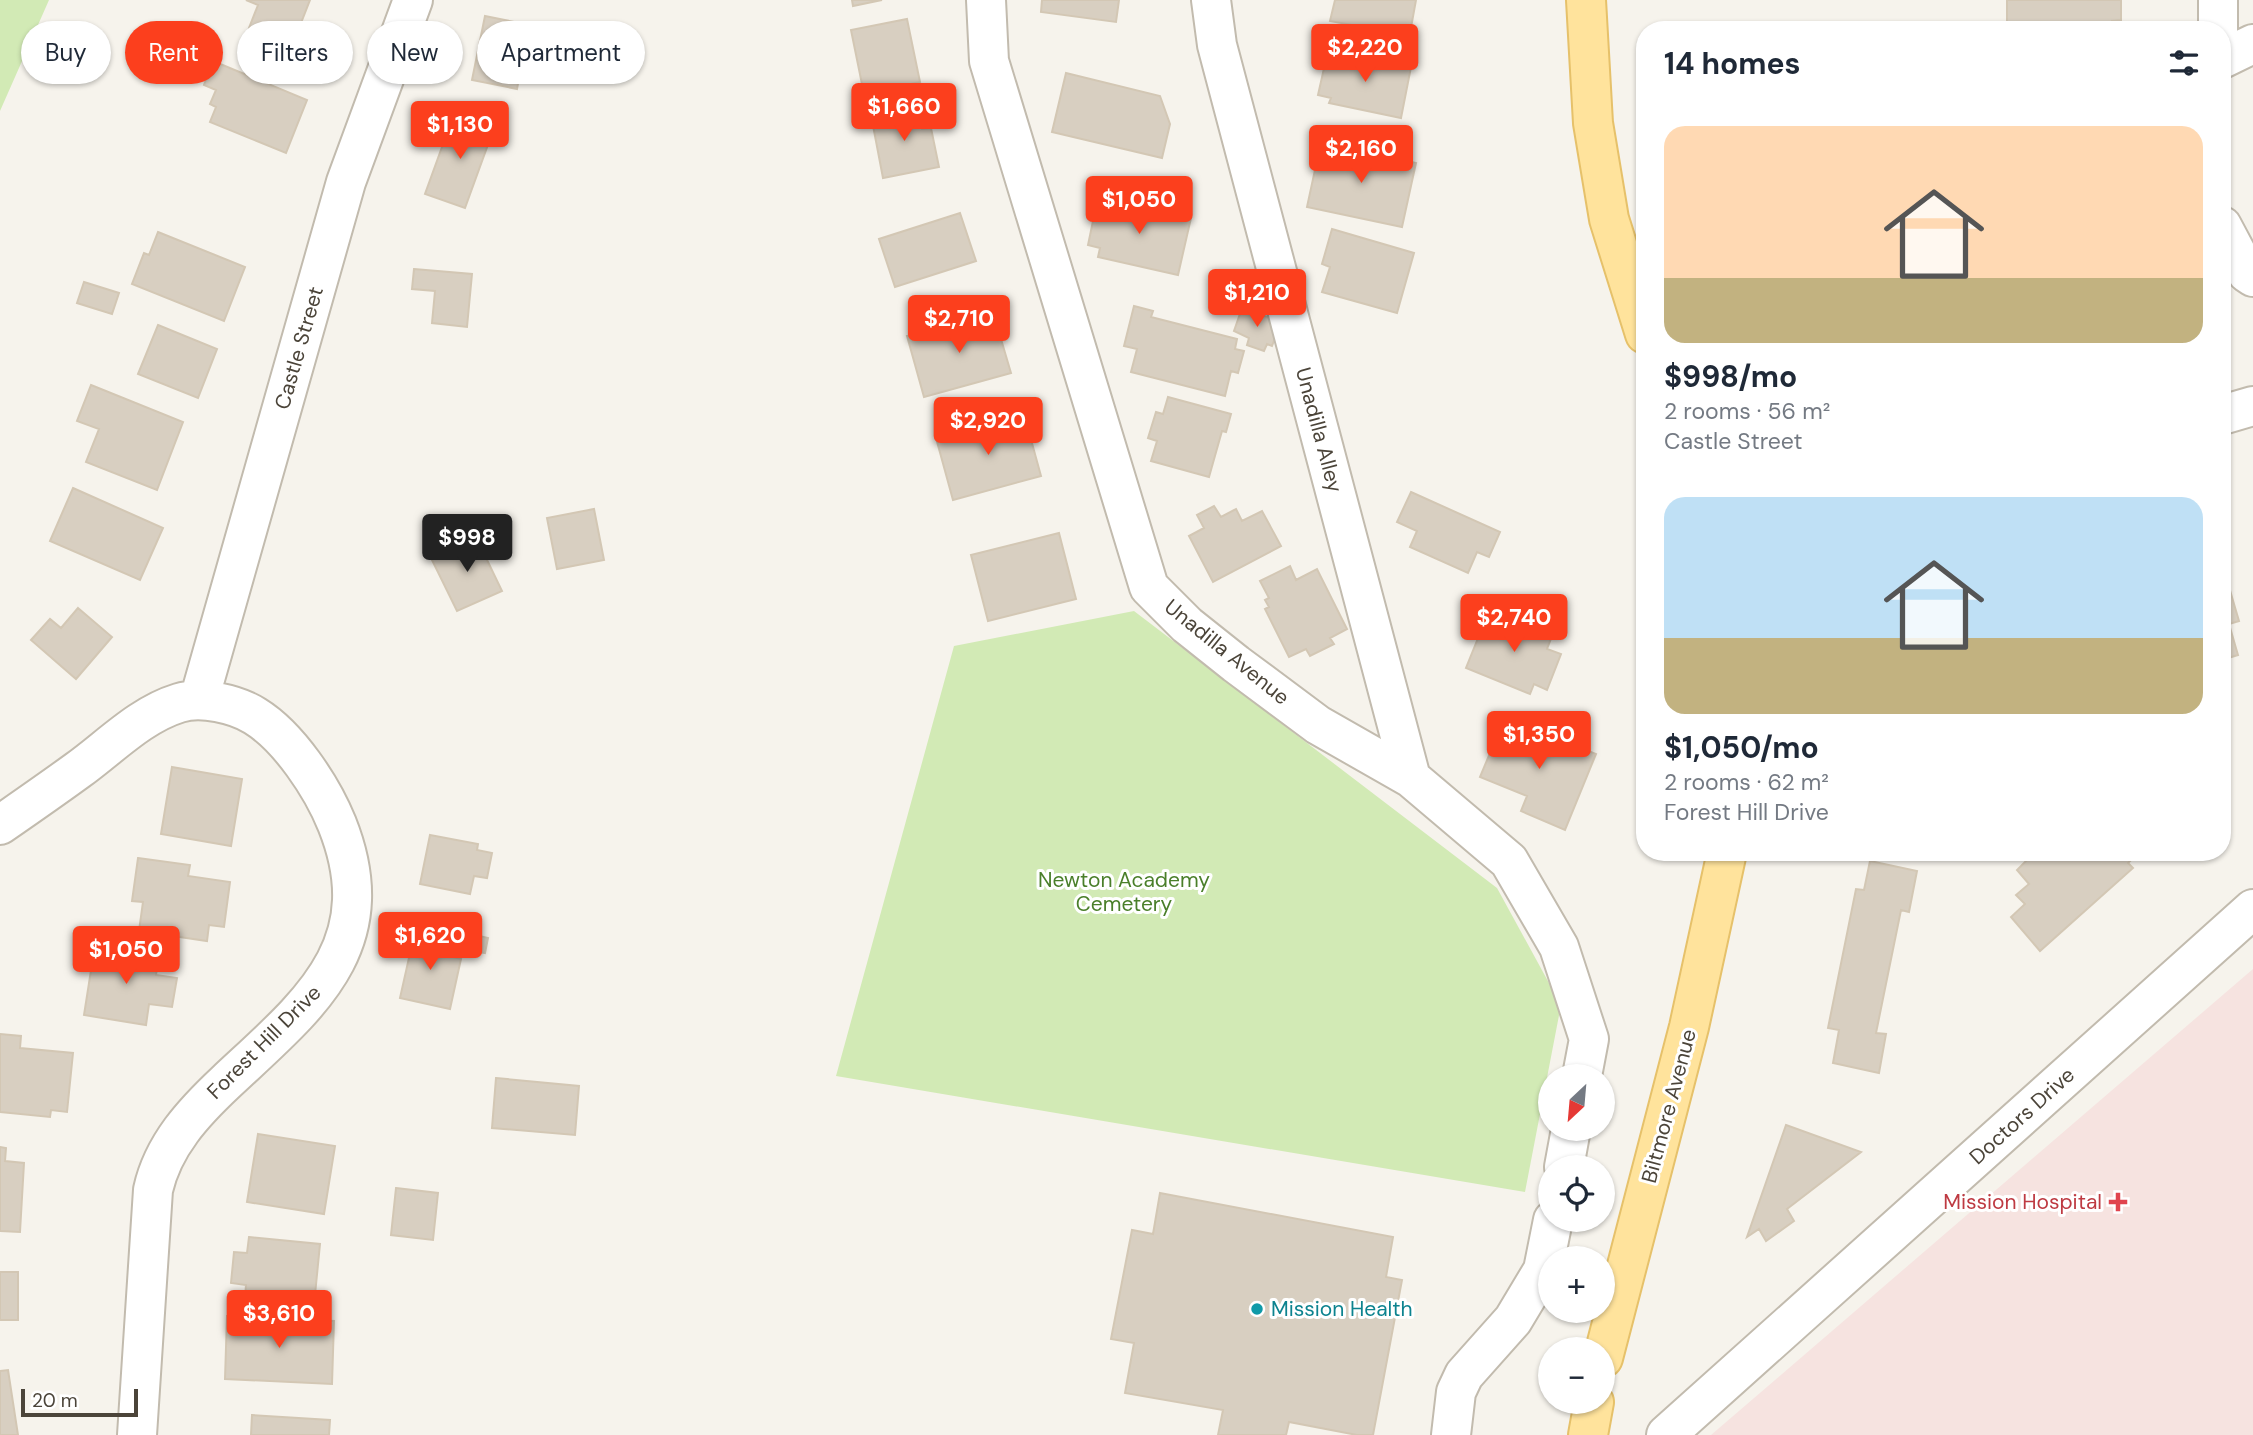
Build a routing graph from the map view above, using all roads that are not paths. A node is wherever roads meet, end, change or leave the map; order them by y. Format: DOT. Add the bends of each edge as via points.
graph roads {
  1 [pos="412,0"];
  2 [pos="986,0"];
  3 [pos="1211,0"];
  4 [pos="1586,0"];
  5 [pos="2218,0"];
  6 [pos="2218,21"];
  7 [pos="2253,44"];
  8 [pos="2231,55"];
  9 [pos="2231,244"];
  10 [pos="2251,285"];
  11 [pos="1636,305"];
  12 [pos="2253,406"];
  13 [pos="2231,412"];
  14 [pos="199,701"];
  15 [pos="1411,778"];
  16 [pos="0,825"];
  17 [pos="1725,861"];
  18 [pos="2253,909"];
  19 [pos="1584,1064"];
  20 [pos="1551,1232"];
  21 [pos="1608,1337"];
  22 [pos="1592,1414"];
  23 [pos="137,1435"];
  24 [pos="1451,1435"];
  25 [pos="1588,1435"];
  26 [pos="1666,1435"];
  1 -- 14 [label="street, Castle Street" via="346,182"];
  2 -- 15 [label="street, Unadilla Avenue" via="989,61 1149,587 1187,625 1318,725"];
  3 -- 15 [label="street, Unadilla Alley" via="1217,45"];
  4 -- 11 [label="main road" via="1592,123 1609,219"];
  5 -- 6 [label="street"];
  7 -- 8 [label="street"];
  9 -- 10 [label="street"];
  12 -- 13 [label="street"];
  14 -- 16 [label="street, Forest Hill Drive" via="181,702 133,728"];
  14 -- 23 [label="street, Forest Hill Drive" via="232,706 261,719 303,765 344,841 352,877 352,911 338,958 325,981 302,1009 205,1101 161,1163 153,1190"];
  15 -- 19 [label="street, Unadilla Avenue" via="1509,861 1559,947 1589,1039"];
  17 -- 21 [label="main road, Biltmore Avenue" via="1689,1027"];
  18 -- 26 [label="street, Doctors Drive"];
  20 -- 24 [label="street" via="1543,1269 1513,1320 1464,1375 1456,1392"];
  22 -- 25 [label="main road"];
}
